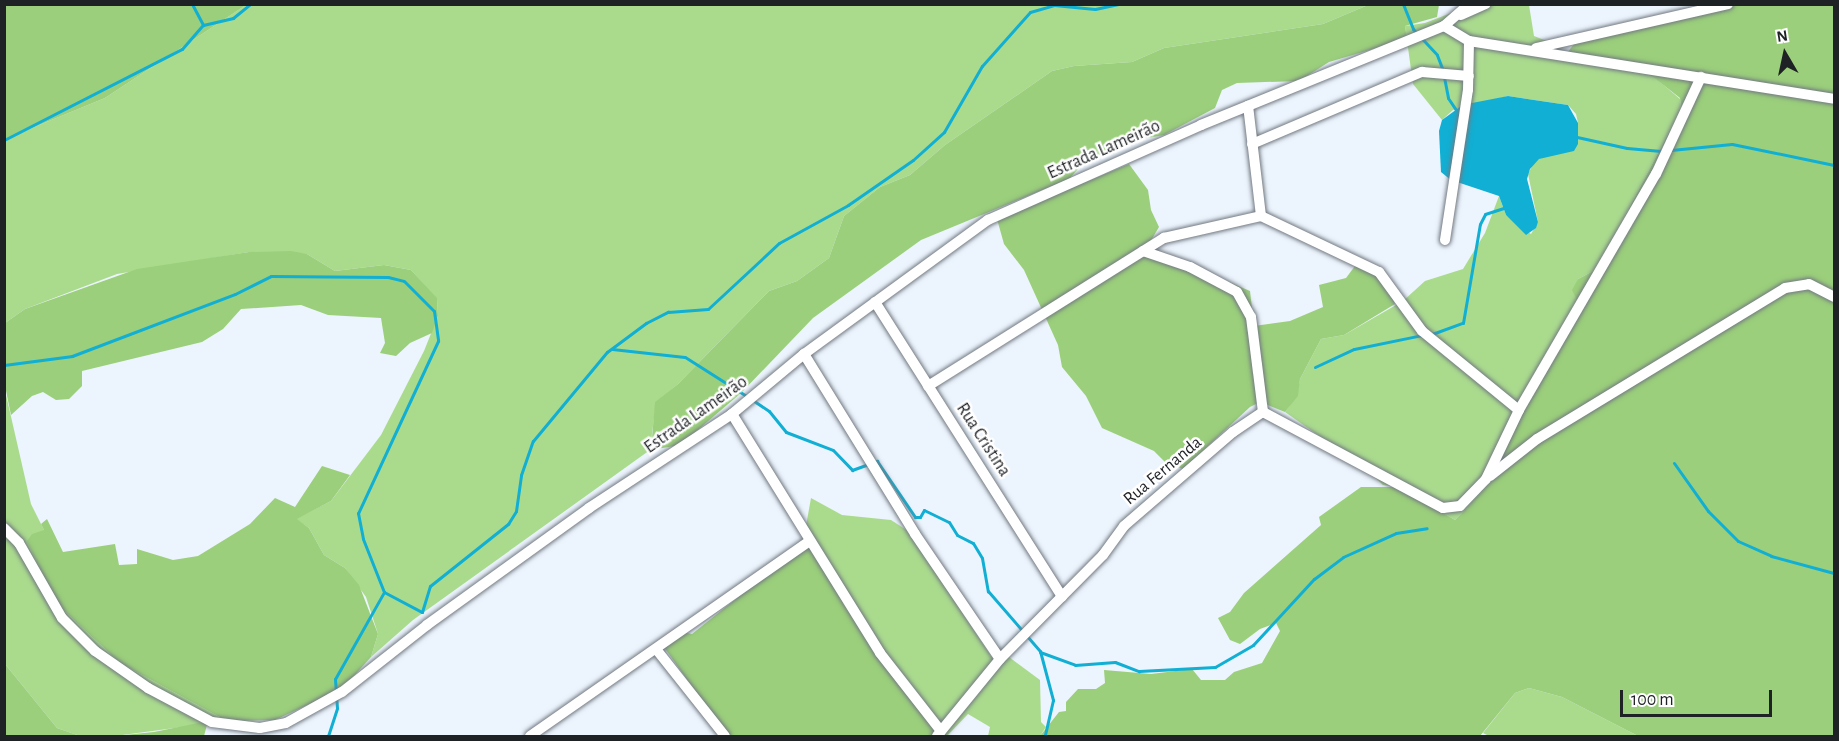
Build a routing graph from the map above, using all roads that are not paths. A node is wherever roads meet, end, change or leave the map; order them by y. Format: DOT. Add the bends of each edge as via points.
graph roads {
  1 [pos="1469,4"];
  2 [pos="1486,4"];
  3 [pos="1728,4"];
  4 [pos="1448,23"];
  5 [pos="1469,42"];
  6 [pos="1530,50"];
  7 [pos="1469,76"];
  8 [pos="1701,77"];
  9 [pos="1834,99"];
  10 [pos="1248,106"];
  11 [pos="1252,144"];
  12 [pos="1261,216"];
  13 [pos="1445,240"];
  14 [pos="1143,251"];
  15 [pos="1834,297"];
  16 [pos="875,302"];
  17 [pos="804,354"];
  18 [pos="928,386"];
  19 [pos="1519,410"];
  20 [pos="1263,412"];
  21 [pos="732,414"];
  22 [pos="1486,479"];
  23 [pos="4,528"];
  24 [pos="808,542"];
  25 [pos="1062,597"];
  26 [pos="656,649"];
  27 [pos="1000,659"];
  28 [pos="939,734"];
  29 [pos="530,736"];
  30 [pos="725,736"];
  1 -- 4 [label="street, Estrada Lameirão"];
  2 -- 4 [label="street"];
  3 -- 6 [label="street"];
  4 -- 5 [label="street"];
  4 -- 10 [label="street, Estrada Lameirão"];
  5 -- 6 [label="street"];
  5 -- 7 [label="street"];
  6 -- 8 [label="street"];
  7 -- 11 [label="street" via="1422,72"];
  7 -- 13 [label="street"];
  8 -- 9 [label="street"];
  8 -- 19 [label="street" via="1656,174"];
  10 -- 11 [label="street"];
  10 -- 16 [label="street, Estrada Lameirão" via="988,220"];
  11 -- 12 [label="street"];
  12 -- 14 [label="street" via="1180,232"];
  12 -- 19 [label="street" via="1379,272 1422,331"];
  14 -- 18 [label="street"];
  14 -- 20 [label="street" via="1190,267 1241,297 1251,317"];
  15 -- 22 [label="street" via="1809,284 1785,288 1537,439"];
  16 -- 17 [label="street, Estrada Lameirão"];
  16 -- 18 [label="street, Rua Cristina"];
  17 -- 21 [label="street, Estrada Lameirão"];
  17 -- 27 [label="street" via="915,534"];
  18 -- 25 [label="street, Rua Cristina"];
  19 -- 22 [label="street"];
  20 -- 22 [label="street" via="1443,508 1456,509"];
  20 -- 25 [label="street, Rua Fernanda" via="1233,432 1124,526"];
  21 -- 23 [label="street, Estrada Lameirão" via="589,508 334,697 286,723 260,728 212,722 148,688 95,651 62,618 19,543"];
  21 -- 24 [label="street"];
  24 -- 26 [label="street"];
  24 -- 28 [label="street" via="893,672"];
  25 -- 27 [label="street, Rua Fernanda"];
  26 -- 29 [label="street"];
  26 -- 30 [label="street"];
  27 -- 28 [label="street, Rua Fernanda"];
}
